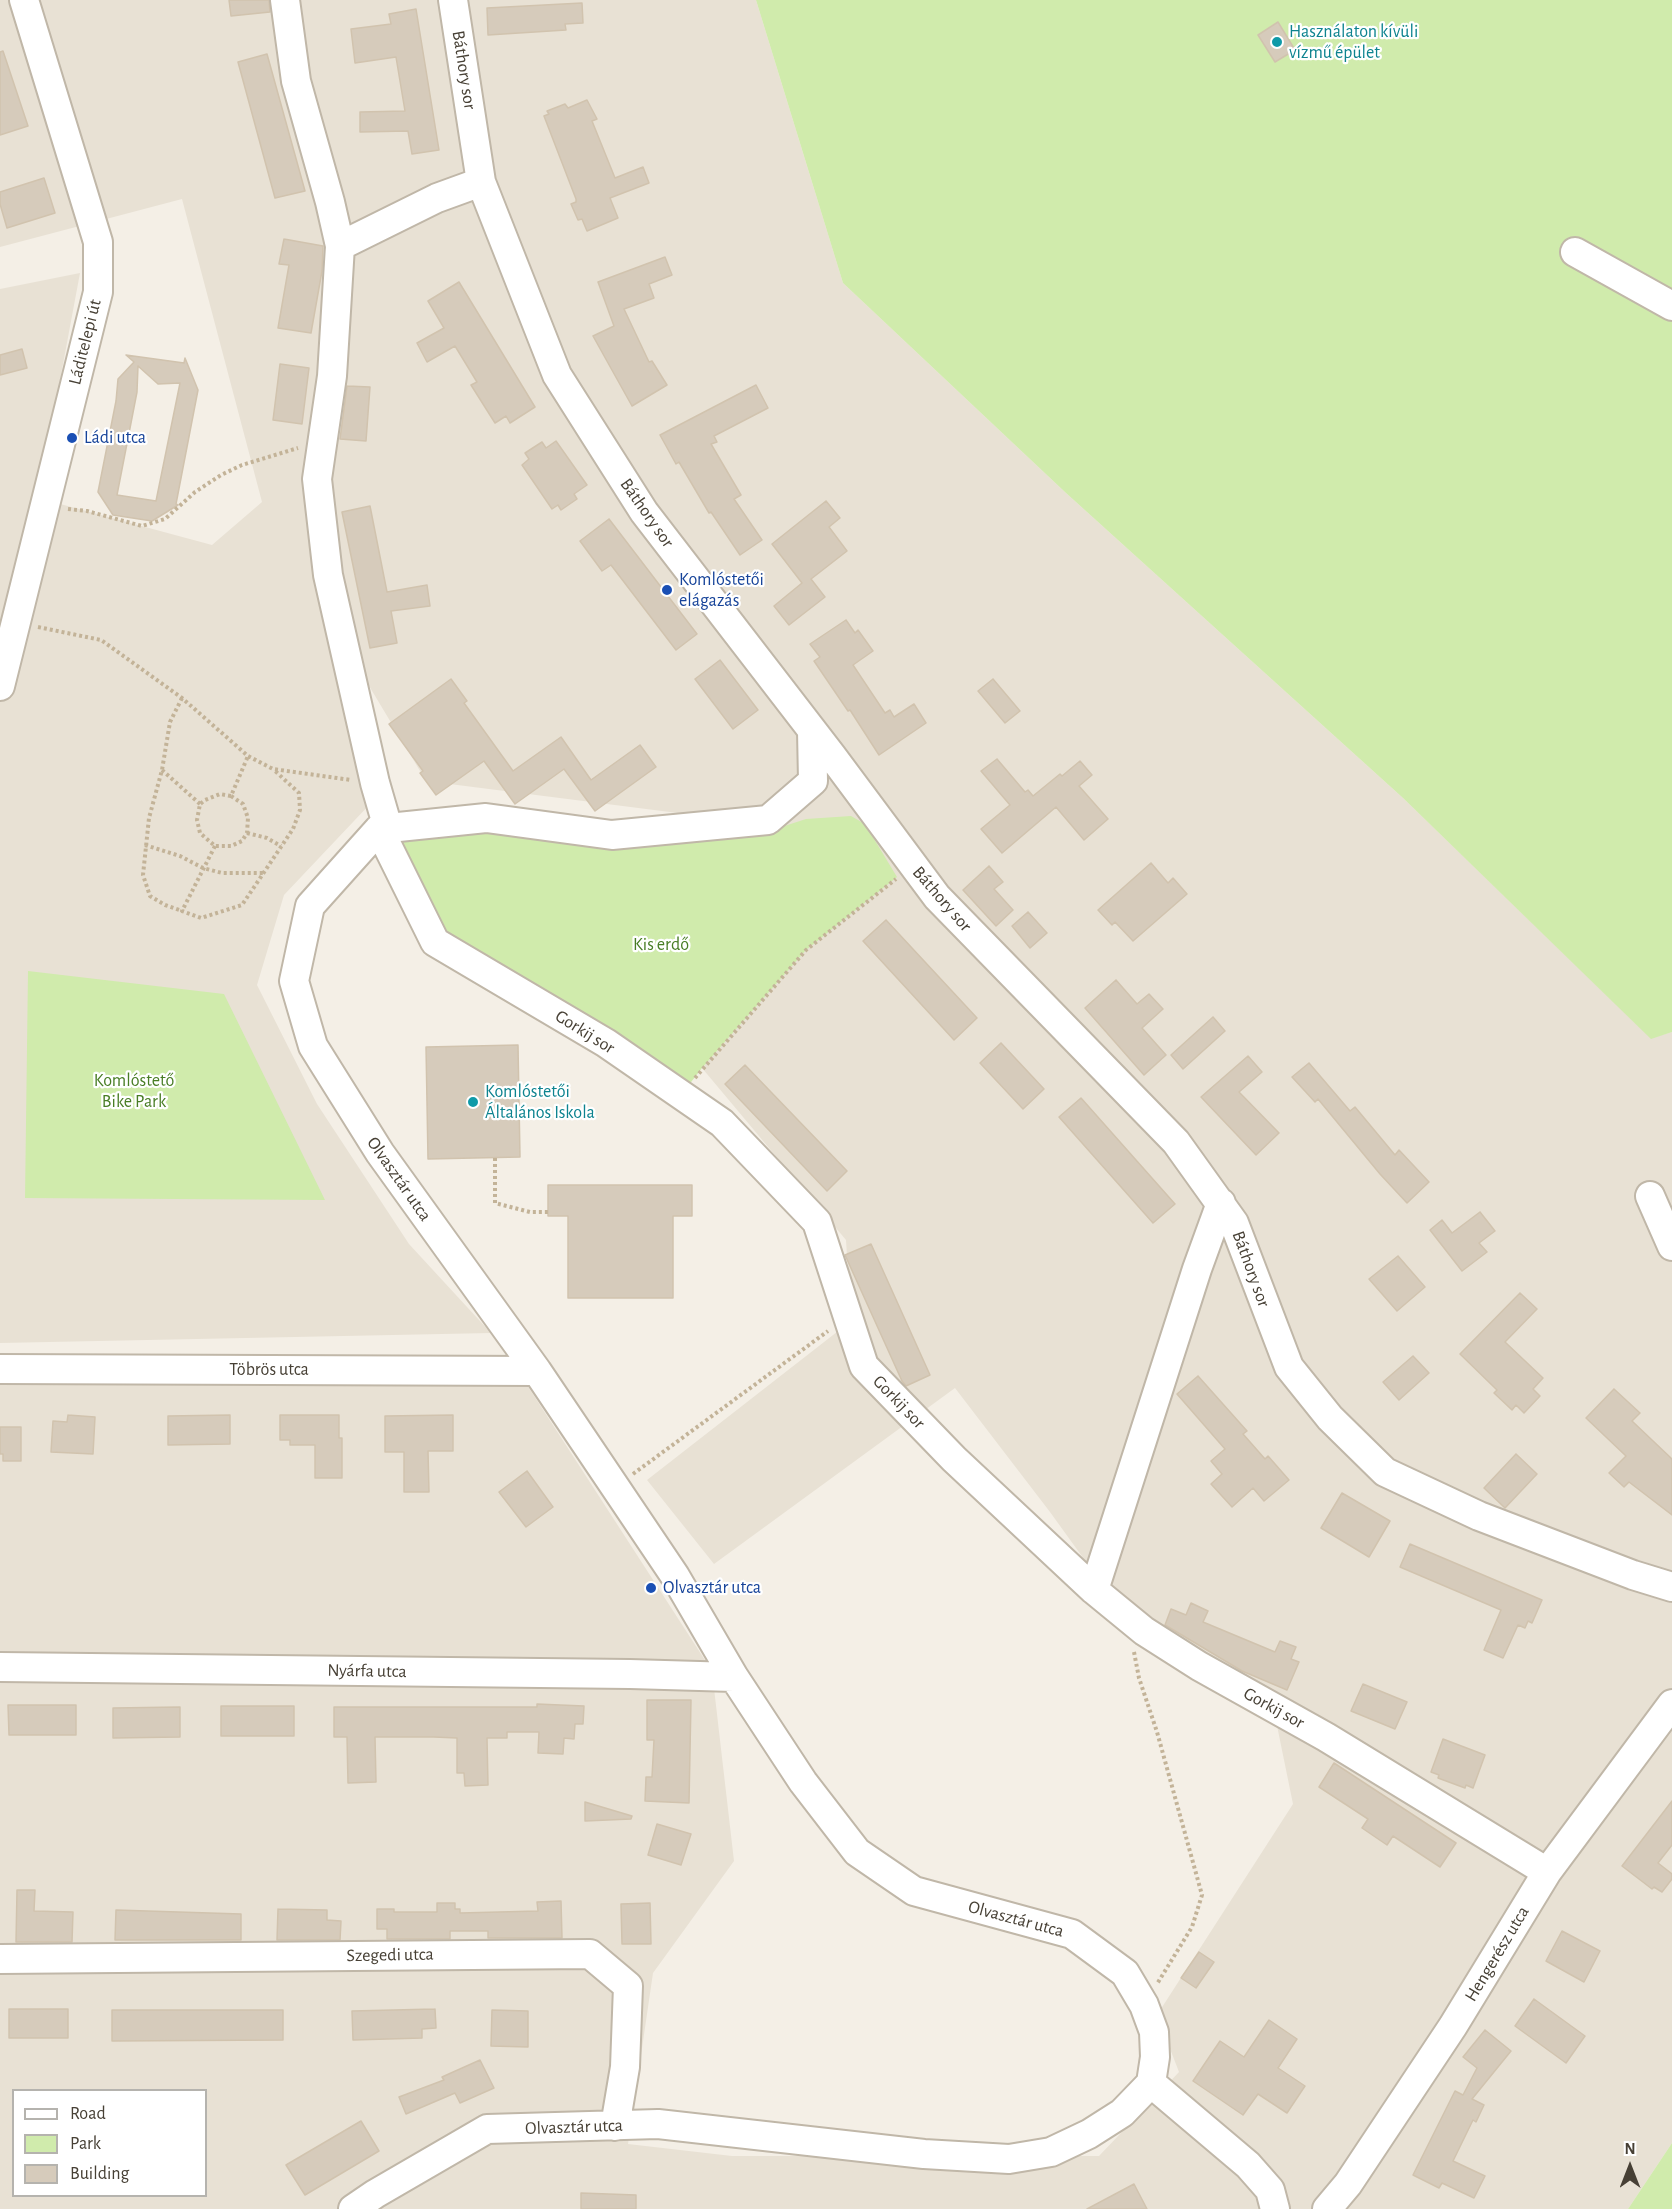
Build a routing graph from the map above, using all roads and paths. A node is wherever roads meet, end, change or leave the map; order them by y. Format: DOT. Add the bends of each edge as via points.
graph roads {
  1 [pos="24,0"];
  2 [pos="285,0"];
  3 [pos="453,0"];
  4 [pos="481,182"];
  5 [pos="340,246"];
  6 [pos="1575,252"];
  7 [pos="1672,306"];
  8 [pos="322,440"];
  9 [pos="67,509"];
  10 [pos="9,619"];
  11 [pos="0,686"];
  12 [pos="182,698"];
  13 [pos="812,731"];
  14 [pos="248,756"];
  15 [pos="273,769"];
  16 [pos="162,770"];
  17 [pos="375,783"];
  18 [pos="231,796"];
  19 [pos="200,804"];
  20 [pos="384,829"];
  21 [pos="247,833"];
  22 [pos="145,845"];
  23 [pos="215,846"];
  24 [pos="281,846"];
  25 [pos="913,866"];
  26 [pos="203,868"];
  27 [pos="263,873"];
  28 [pos="182,911"];
  29 [pos="681,1095"];
  30 [pos="495,1158"];
  31 [pos="1650,1196"];
  32 [pos="1221,1203"];
  33 [pos="548,1212"];
  34 [pos="1672,1246"];
  35 [pos="848,1317"];
  36 [pos="0,1369"];
  37 [pos="537,1371"];
  38 [pos="615,1486"];
  39 [pos="1672,1587"];
  40 [pos="1095,1590"];
  41 [pos="1133,1649"];
  42 [pos="0,1667"];
  43 [pos="734,1677"];
  44 [pos="1672,1704"];
  45 [pos="1547,1872"];
  46 [pos="0,1959"];
  47 [pos="1144,2005"];
  48 [pos="1151,2083"];
  49 [pos="615,2126"];
  50 [pos="354,2209"];
  51 [pos="1275,2209"];
  52 [pos="1327,2209"];
  1 -- 10 [label="street, Láditelepi út" via="98,242 98,292"];
  2 -- 5 [label="street, Gorkij sor" via="296,81"];
  3 -- 4 [label="street, Báthory sor"];
  4 -- 5 [label="street" via="437,198"];
  4 -- 13 [label="street, Báthory sor" via="557,375 644,512"];
  5 -- 8 [label="street, Gorkij sor" via="332,376"];
  6 -- 7 [label="street"];
  8 -- 9 [label="path" via="231,470 195,492 165,519 141,526"];
  8 -- 17 [label="street, Gorkij sor" via="317,479 328,575"];
  10 -- 11 [label="street, Láditelepi út"];
  10 -- 12 [label="path" via="101,640"];
  12 -- 14 [label="path"];
  12 -- 16 [label="path" via="170,722"];
  13 -- 20 [label="street" via="813,781 768,820 612,835 486,818"];
  13 -- 25 [label="street, Báthory sor"];
  14 -- 15 [label="path"];
  14 -- 18 [label="path"];
  15 -- 17 [label="path"];
  15 -- 24 [label="path" via="299,793 300,810 294,829"];
  16 -- 19 [label="path"];
  16 -- 22 [label="path"];
  17 -- 20 [label="street, Gorkij sor"];
  18 -- 19 [label="path" via="220,794"];
  18 -- 21 [label="path" via="243,804 248,818"];
  19 -- 23 [label="path" via="200,833"];
  20 -- 29 [label="street, Gorkij sor" via="435,942 606,1043"];
  20 -- 37 [label="street, Olvasztár utca" via="310,906 294,981 313,1046 380,1153"];
  21 -- 23 [label="path" via="242,841 231,846"];
  21 -- 24 [label="path"];
  22 -- 26 [label="path"];
  22 -- 28 [label="path" via="143,875 150,896"];
  23 -- 26 [label="path"];
  24 -- 27 [label="path"];
  25 -- 29 [label="path" via="806,950"];
  25 -- 32 [label="street, Báthory sor" via="937,897 1176,1142"];
  26 -- 27 [label="path" via="238,875"];
  26 -- 28 [label="path"];
  27 -- 28 [label="path" via="242,905 201,918"];
  29 -- 35 [label="street, Gorkij sor" via="722,1122 817,1222"];
  30 -- 33 [label="path" via="495,1203 530,1212"];
  31 -- 34 [label="street"];
  32 -- 39 [label="street, Báthory sor" via="1234,1223 1289,1367 1330,1418 1385,1472 1479,1516"];
  32 -- 40 [label="street"];
  35 -- 38 [label="path"];
  35 -- 40 [label="street, Gorkij sor" via="864,1366 954,1459"];
  36 -- 37 [label="street, Töbrös utca"];
  37 -- 38 [label="street, Olvasztár utca"];
  38 -- 43 [label="street, Olvasztár utca" via="675,1576"];
  40 -- 45 [label="street, Gorkij sor" via="1144,1631 1190,1660 1326,1737"];
  41 -- 47 [label="path" via="1202,1895 1192,1927"];
  42 -- 43 [label="street, Nyárfa utca"];
  43 -- 47 [label="street, Olvasztár utca" via="803,1782 857,1852 914,1891 1072,1934 1125,1973"];
  44 -- 45 [label="street, Hengerész utca"];
  45 -- 52 [label="street, Hengerész utca" via="1453,2026 1348,2184"];
  46 -- 49 [label="street, Szegedi utca" via="590,1954 627,1986 625,2067"];
  47 -- 48 [label="street, Olvasztár utca" via="1155,2032"];
  48 -- 49 [label="street, Olvasztár utca" via="1122,2113 1089,2134 1051,2152 1009,2159 924,2154 658,2124"];
  48 -- 51 [label="street" via="1248,2165 1270,2190"];
  49 -- 50 [label="street, Olvasztár utca" via="487,2129"];
}
